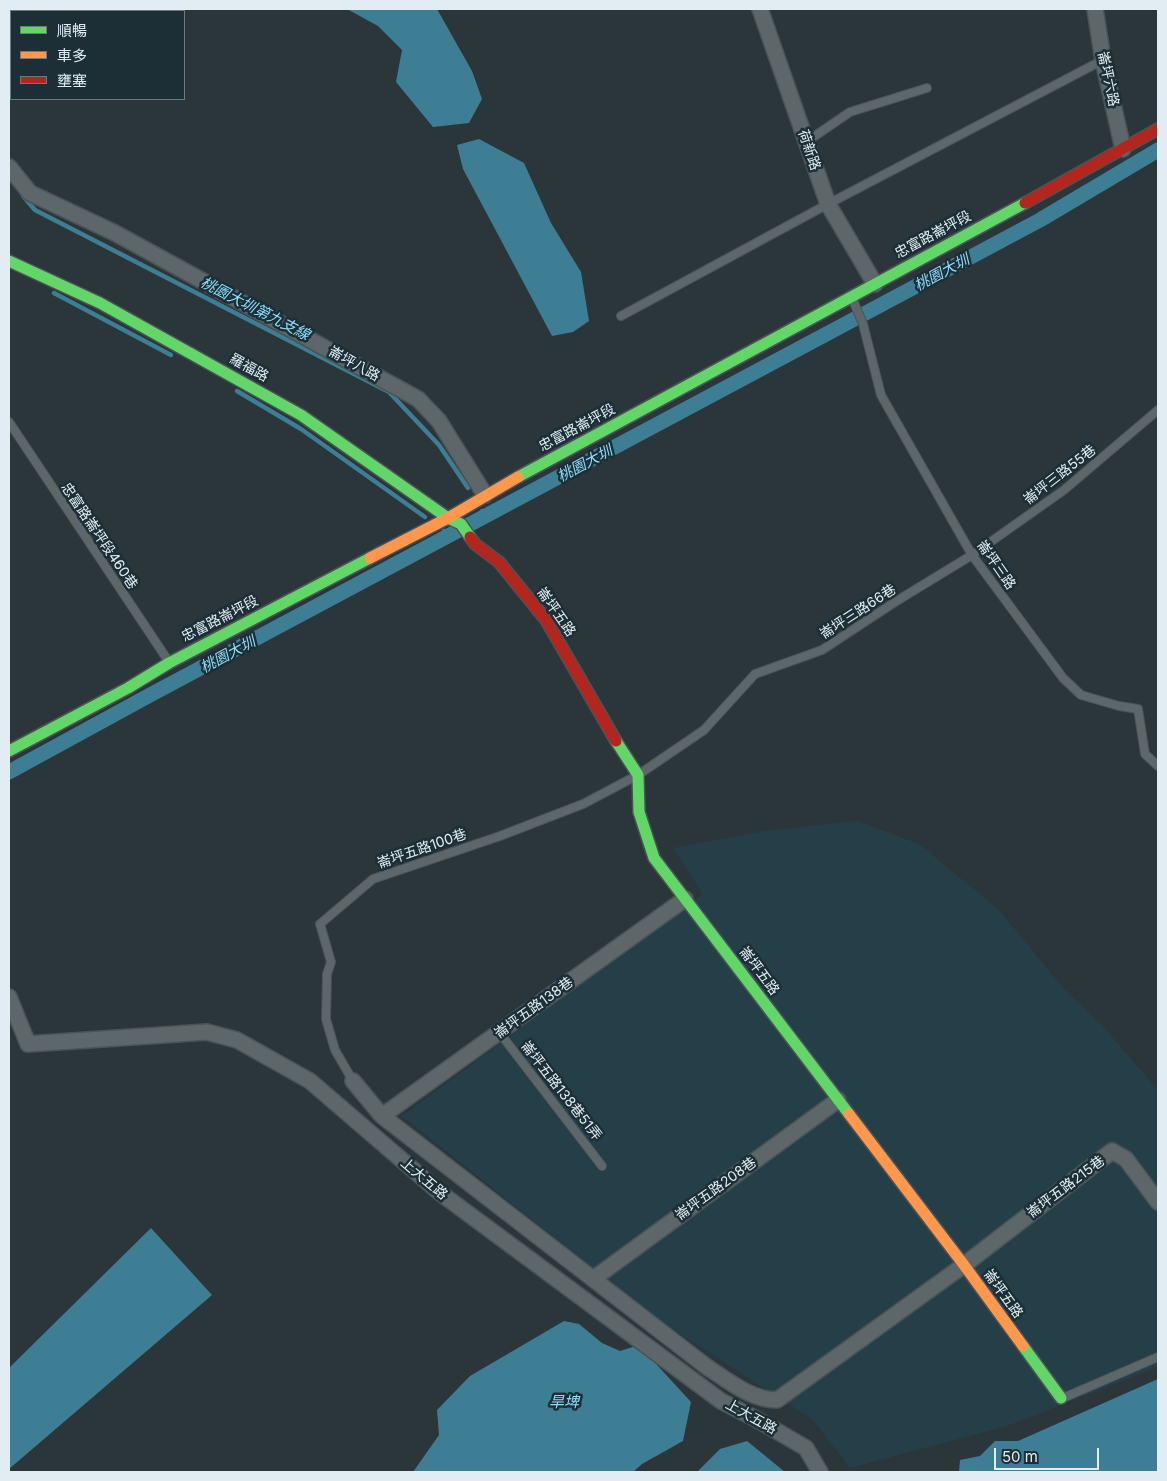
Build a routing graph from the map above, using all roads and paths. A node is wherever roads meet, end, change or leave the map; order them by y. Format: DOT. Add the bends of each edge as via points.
graph roads {
  1 [pos="760,9"];
  2 [pos="1095,9"];
  3 [pos="1102,60"];
  4 [pos="927,88"];
  5 [pos="1158,129"];
  6 [pos="806,142"];
  7 [pos="1123,149"];
  8 [pos="9,167"];
  9 [pos="828,204"];
  10 [pos="9,261"];
  11 [pos="875,284"];
  12 [pos="853,300"];
  13 [pos="621,316"];
  14 [pos="1158,410"];
  15 [pos="9,422"];
  16 [pos="485,495"];
  17 [pos="448,518"];
  18 [pos="461,524"];
  19 [pos="972,555"];
  20 [pos="169,663"];
  21 [pos="9,751"];
  22 [pos="1158,766"];
  23 [pos="638,774"];
  24 [pos="685,899"];
  25 [pos="9,996"];
  26 [pos="500,1032"];
  27 [pos="353,1081"];
  28 [pos="838,1100"];
  29 [pos="382,1116"];
  30 [pos="602,1166"];
  31 [pos="1158,1202"];
  32 [pos="964,1265"];
  33 [pos="593,1279"];
  34 [pos="1158,1358"];
  35 [pos="751,1394"];
  36 [pos="1061,1398"];
  37 [pos="756,1419"];
  38 [pos="820,1472"];
  1 -- 6 [label="street, 荷新路"];
  2 -- 3 [label="street, 崙坪六路"];
  3 -- 7 [label="street, 崙坪六路"];
  3 -- 9 [label="lane"];
  4 -- 6 [label="lane" via="850,112"];
  5 -- 7 [label="street, 忠富路崙坪段"];
  6 -- 9 [label="street, 荷新路"];
  7 -- 11 [label="street, 忠富路崙坪段"];
  8 -- 16 [label="street, 崙坪八路" via="30,193 115,233 418,399 439,421"];
  9 -- 11 [label="street, 荷新路"];
  9 -- 13 [label="lane"];
  10 -- 17 [label="street, 羅福路" via="100,303 301,415"];
  11 -- 12 [label="street, 忠富路崙坪段"];
  12 -- 16 [label="street, 忠富路崙坪段"];
  12 -- 19 [label="lane, 崙坪三路" via="863,324 881,395"];
  14 -- 19 [label="lane, 崙坪三路55巷" via="1064,490"];
  15 -- 20 [label="lane, 忠富路崙坪段460巷"];
  16 -- 17 [label="street, 忠富路崙坪段"];
  17 -- 18 [label="street, 羅福路"];
  17 -- 20 [label="street, 忠富路崙坪段"];
  18 -- 23 [label="street, 崙坪五路" via="475,544 499,562 546,620"];
  19 -- 22 [label="lane, 崙坪三路" via="1063,678 1081,695 1138,709 1145,754"];
  19 -- 23 [label="lane, 崙坪三路66巷" via="822,650 755,674 704,730"];
  20 -- 21 [label="street, 忠富路崙坪段"];
  23 -- 24 [label="street, 崙坪五路" via="639,812 654,858"];
  23 -- 27 [label="lane, 崙坪五路100巷" via="583,804 373,879 320,924 331,962 327,974 326,1020 335,1050"];
  24 -- 26 [label="street, 崙坪五路138巷"];
  24 -- 28 [label="street, 崙坪五路"];
  25 -- 37 [label="street, 上大五路" via="28,1044 207,1032 238,1040 310,1081 438,1192 721,1401"];
  26 -- 29 [label="street, 崙坪五路138巷"];
  26 -- 30 [label="lane, 崙坪五路138巷51弄"];
  27 -- 29 [label="street"];
  28 -- 32 [label="street, 崙坪五路"];
  28 -- 33 [label="street, 崙坪五路208巷"];
  29 -- 33 [label="street"];
  31 -- 32 [label="street, 崙坪五路215巷" via="1126,1159 1112,1152"];
  32 -- 35 [label="street" via="777,1400"];
  32 -- 36 [label="street, 崙坪五路"];
  33 -- 35 [label="street" via="707,1367"];
  34 -- 36 [label="lane"];
  35 -- 37 [label="street"];
  37 -- 38 [label="street, 上大五路" via="806,1448"];
}
